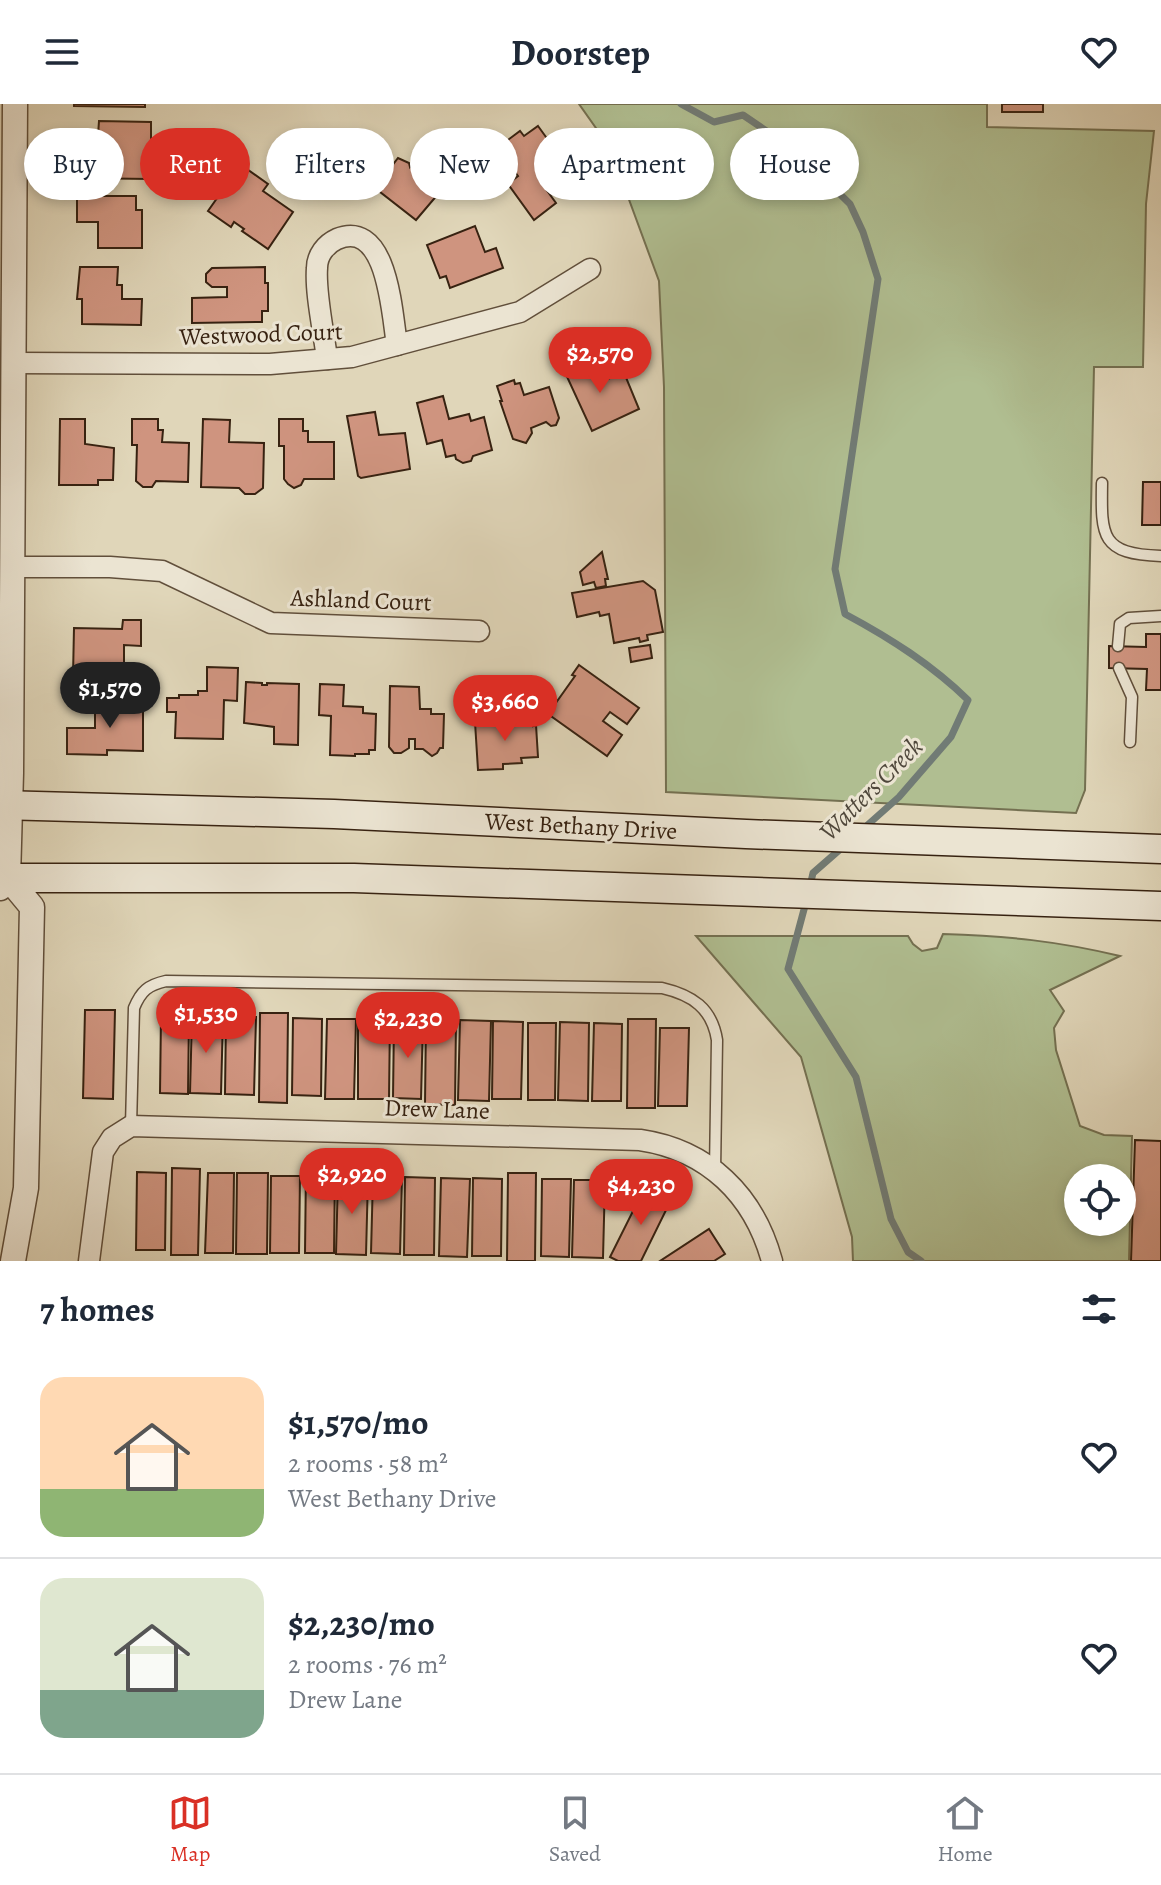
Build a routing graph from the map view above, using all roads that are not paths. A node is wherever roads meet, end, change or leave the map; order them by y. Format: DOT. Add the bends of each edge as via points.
graph roads {
  1 [pos="15,104"];
  2 [pos="590,269"];
  3 [pos="397,345"];
  4 [pos="327,359"];
  5 [pos="13,363"];
  6 [pos="1102,483"];
  7 [pos="1161,556"];
  8 [pos="12,567"];
  9 [pos="1161,616"];
  10 [pos="479,631"];
  11 [pos="1118,646"];
  12 [pos="1119,668"];
  13 [pos="6,673"];
  14 [pos="1130,742"];
  15 [pos="5,806"];
  16 [pos="1161,849"];
  17 [pos="3,881"];
  18 [pos="1161,906"];
  19 [pos="131,1126"];
  20 [pos="715,1171"];
  21 [pos="13,1261"];
  22 [pos="89,1261"];
  23 [pos="772,1261"];
  1 -- 5 [label="street"];
  2 -- 3 [label="street, Westwood Court" via="520,312"];
  3 -- 4 [label="street, Westwood Court"];
  3 -- 4 [label="street" via="380,256 365,240 344,237 325,248 317,267"];
  4 -- 5 [label="street, Westwood Court" via="270,364"];
  5 -- 8 [label="street"];
  6 -- 7 [label="lane" via="1101,525 1108,538 1119,550"];
  8 -- 10 [label="street, Ashland Court" via="162,571 271,623"];
  8 -- 13 [label="street"];
  9 -- 11 [label="lane" via="1129,618 1120,624"];
  12 -- 14 [label="lane" via="1132,697"];
  13 -- 15 [label="street"];
  15 -- 16 [label="main road, West Bethany Drive" via="334,814"];
  15 -- 17 [label="street"];
  17 -- 18 [label="main road" via="354,878"];
  17 -- 21 [label="street" via="32,907 26,1188"];
  19 -- 20 [label="street, Drew Lane" via="640,1140 668,1144"];
  19 -- 20 [label="lane" via="134,1008 150,984 662,988 694,1000 714,1024"];
  19 -- 22 [label="street" via="112,1138 103,1152"];
  20 -- 23 [label="street, Drew Lane" via="744,1199"];
}
